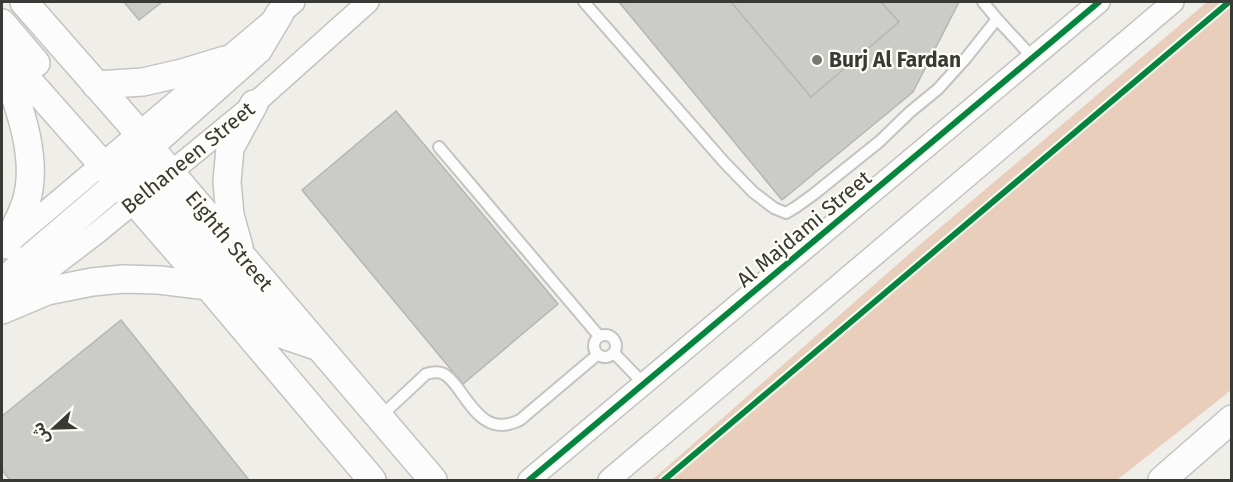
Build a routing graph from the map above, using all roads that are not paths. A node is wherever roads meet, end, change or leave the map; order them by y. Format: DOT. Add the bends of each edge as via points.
graph roads {
  1 [pos="24,2"];
  2 [pos="368,2"];
  3 [pos="584,2"];
  4 [pos="983,2"];
  5 [pos="1099,2"];
  6 [pos="1173,2"];
  7 [pos="287,7"];
  8 [pos="997,19"];
  9 [pos="2,23"];
  10 [pos="2,51"];
  11 [pos="2,57"];
  12 [pos="1033,58"];
  13 [pos="225,60"];
  14 [pos="96,85"];
  15 [pos="254,105"];
  16 [pos="439,147"];
  17 [pos="135,167"];
  18 [pos="4,247"];
  19 [pos="241,254"];
  20 [pos="2,282"];
  21 [pos="208,286"];
  22 [pos="2,308"];
  23 [pos="599,336"];
  24 [pos="320,347"];
  25 [pos="614,353"];
  26 [pos="597,355"];
  27 [pos="644,384"];
  28 [pos="379,417"];
  29 [pos="1232,419"];
  30 [pos="366,477"];
  31 [pos="433,480"];
  32 [pos="529,480"];
  33 [pos="609,480"];
  34 [pos="1162,480"];
  1 -- 14 [label="street, Eighth Street"];
  2 -- 15 [label="street, Belhaneen Street"];
  3 -- 8 [label="lane" via="724,162 753,192 786,213 880,141 938,89"];
  4 -- 8 [label="lane"];
  5 -- 12 [label="street, Al Majdami Street"];
  6 -- 33 [label="street"];
  7 -- 13 [label="street, Belhaneen Street"];
  7 -- 17 [label="street" via="258,50"];
  8 -- 12 [label="lane"];
  9 -- 17 [label="street"];
  10 -- 17 [label="street, Eighth Street"];
  11 -- 18 [label="street" via="28,140 31,170 26,201"];
  12 -- 27 [label="street, Al Majdami Street"];
  13 -- 14 [label="street" via="143,82"];
  13 -- 17 [label="street, Belhaneen Street"];
  14 -- 17 [label="street, Eighth Street"];
  15 -- 17 [label="street, Belhaneen Street"];
  15 -- 19 [label="street" via="230,148 227,182 230,215"];
  16 -- 23 [label="lane"];
  17 -- 18 [label="street, Belhaneen Street"];
  17 -- 19 [label="street, Eighth Street"];
  17 -- 20 [label="street"];
  17 -- 21 [label="street, Eighth Street"];
  17 -- 22 [label="street, Belhaneen Street" via="98,232"];
  17 -- 24 [label="street" via="278,333"];
  19 -- 24 [label="street, Eighth Street"];
  21 -- 22 [label="street" via="159,280 92,282 47,291"];
  21 -- 30 [label="street, Eighth Street"];
  23 -- 25 [label="lane" via="608,335 615,341"];
  23 -- 26 [label="lane" via="594,342"];
  24 -- 28 [label="street, Eighth Street"];
  25 -- 26 [label="lane" via="606,358"];
  25 -- 27 [label="lane"];
  26 -- 28 [label="lane" via="513,423 496,425 481,418 445,374 435,372 426,374"];
  27 -- 32 [label="street, Al Majdami Street"];
  28 -- 31 [label="street, Eighth Street"];
  29 -- 34 [label="street"];
}
